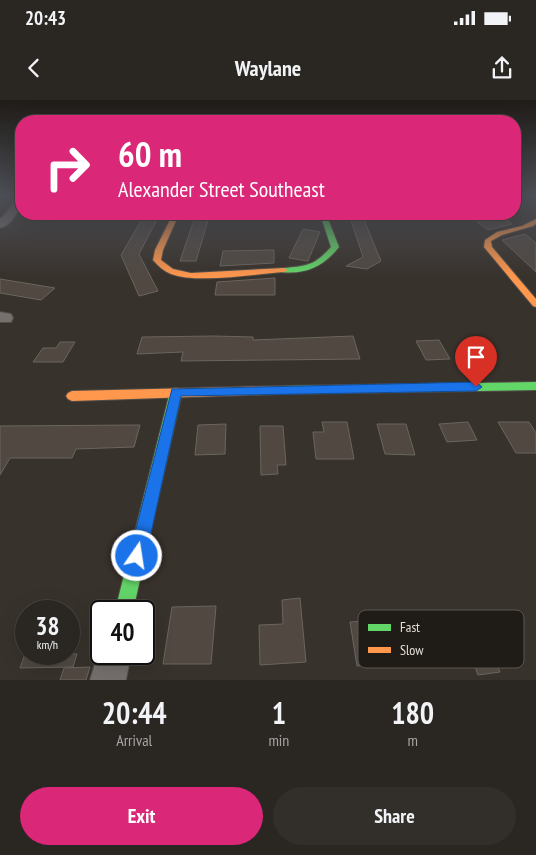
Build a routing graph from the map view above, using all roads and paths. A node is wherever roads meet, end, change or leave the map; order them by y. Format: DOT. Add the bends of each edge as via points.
graph roads {
  1 [pos="172,223"];
  2 [pos="326,223"];
  3 [pos="534,223"];
  4 [pos="536,304"];
  5 [pos="536,386"];
  6 [pos="176,392"];
  7 [pos="72,396"];
  8 [pos="127,600"];
  9 [pos="111,665"];
  10 [pos="108,680"];
  1 -- 2 [label="street" via="157,260 172,272 209,276 313,268 335,247"];
  3 -- 4 [label="street" via="531,227 493,235 488,240 488,247"];
  5 -- 6 [label="street"];
  6 -- 7 [label="street"];
  6 -- 8 [label="street"];
  9 -- 10 [label="street"];
}
